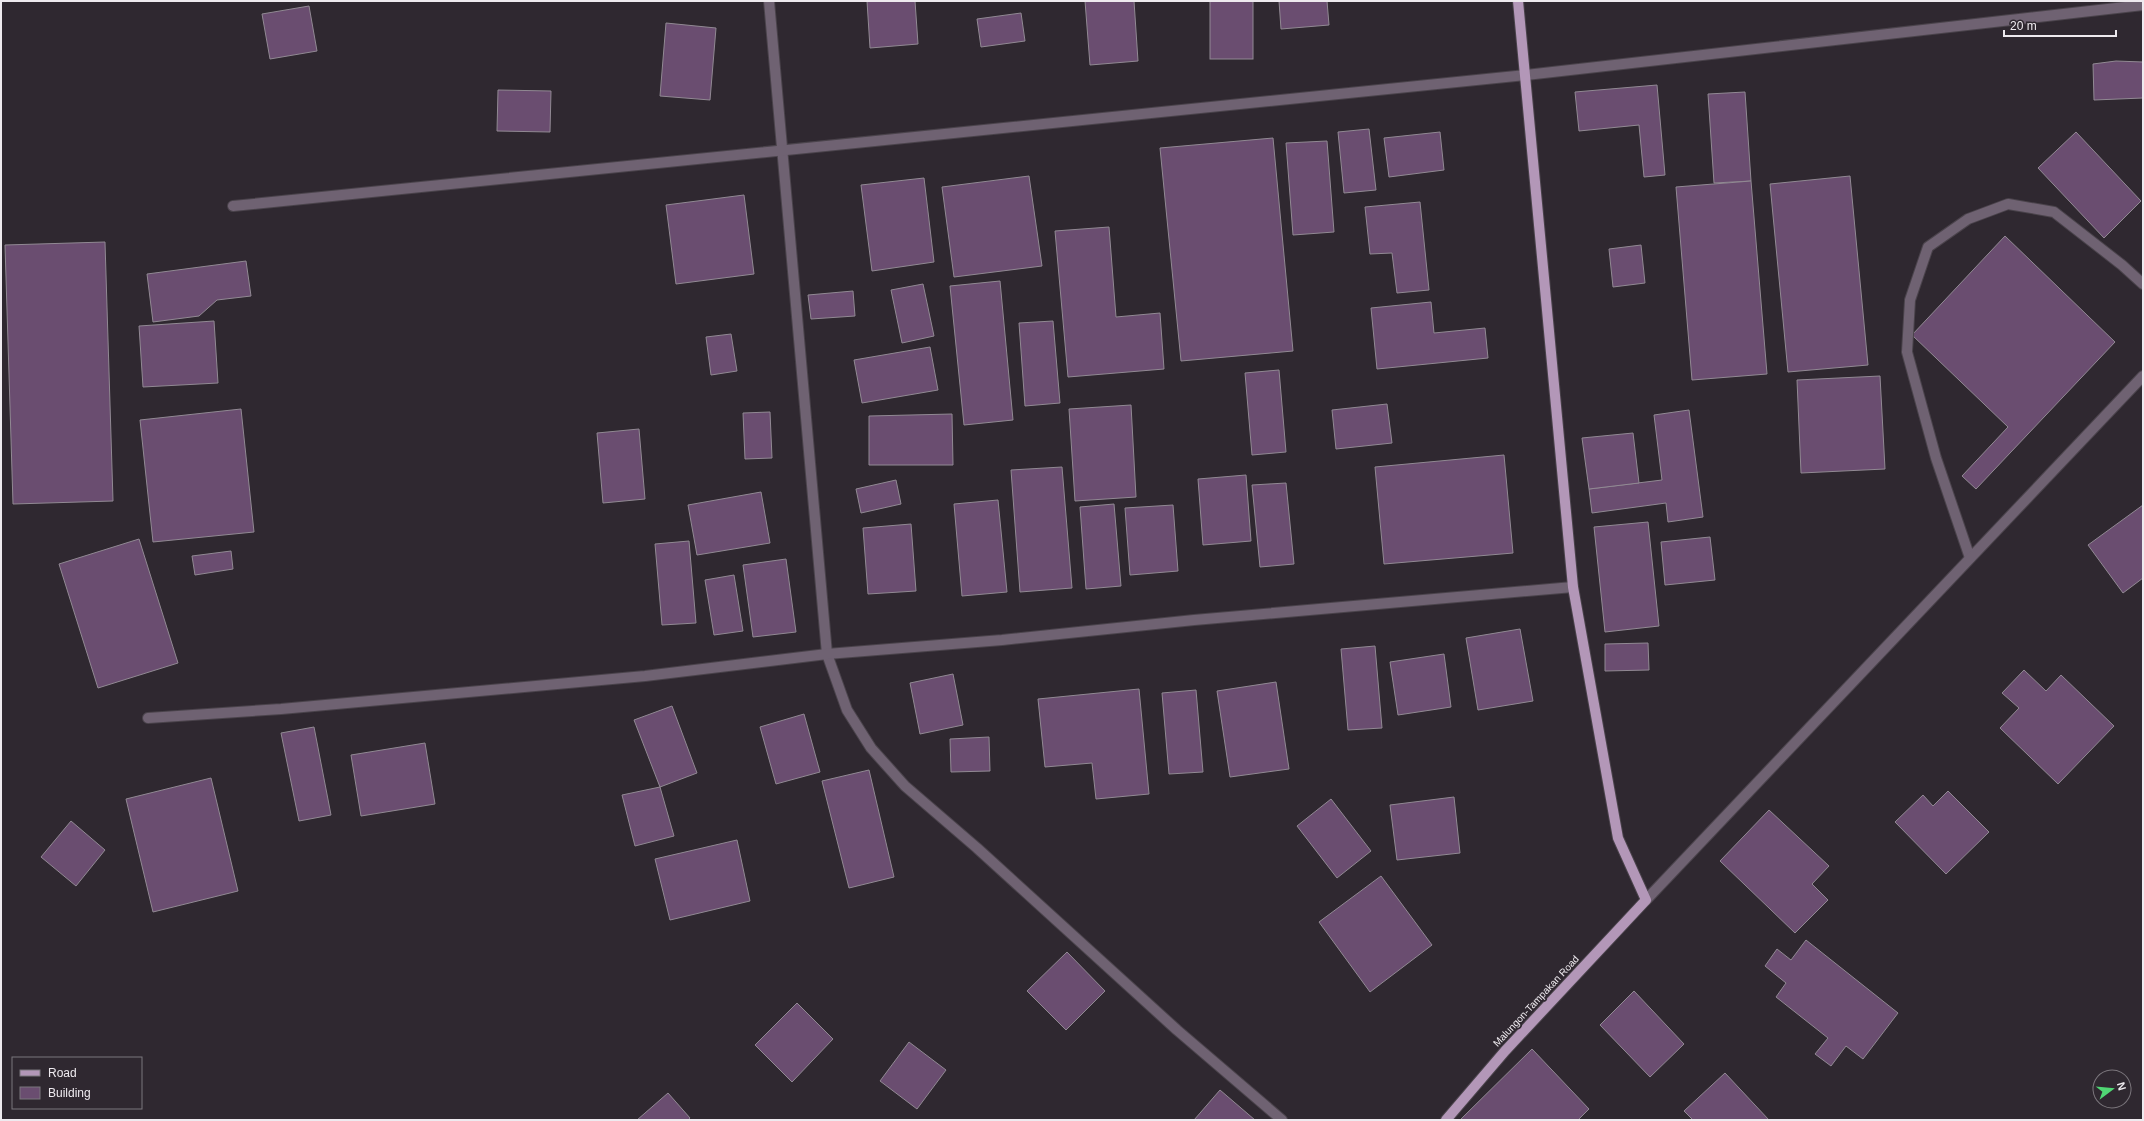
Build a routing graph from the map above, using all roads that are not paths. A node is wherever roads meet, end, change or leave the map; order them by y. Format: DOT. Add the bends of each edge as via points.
graph roads {
  1 [pos="769,1"];
  2 [pos="1518,1"];
  3 [pos="2143,4"];
  4 [pos="1526,75"];
  5 [pos="782,152"];
  6 [pos="233,206"];
  7 [pos="2143,284"];
  8 [pos="2143,376"];
  9 [pos="1970,558"];
  10 [pos="1573,587"];
  11 [pos="828,654"];
  12 [pos="148,718"];
  13 [pos="1646,900"];
  14 [pos="1282,1120"];
  15 [pos="1446,1120"];
  1 -- 5 [label="street"];
  2 -- 4 [label="main road"];
  3 -- 4 [label="street"];
  4 -- 5 [label="street"];
  4 -- 10 [label="main road"];
  5 -- 6 [label="street"];
  5 -- 11 [label="street"];
  7 -- 9 [label="street" via="2054,212 2016,205 2008,204 1968,218 1928,248 1910,300 1907,352 1936,458"];
  8 -- 9 [label="street"];
  9 -- 13 [label="street"];
  10 -- 11 [label="street"];
  10 -- 13 [label="main road" via="1618,838"];
  11 -- 12 [label="street" via="645,676 305,707"];
  11 -- 14 [label="street" via="847,710 871,748 905,786 1177,1030"];
  13 -- 15 [label="main road, Malungon-Tampakan Road" via="1505,1051"];
}
